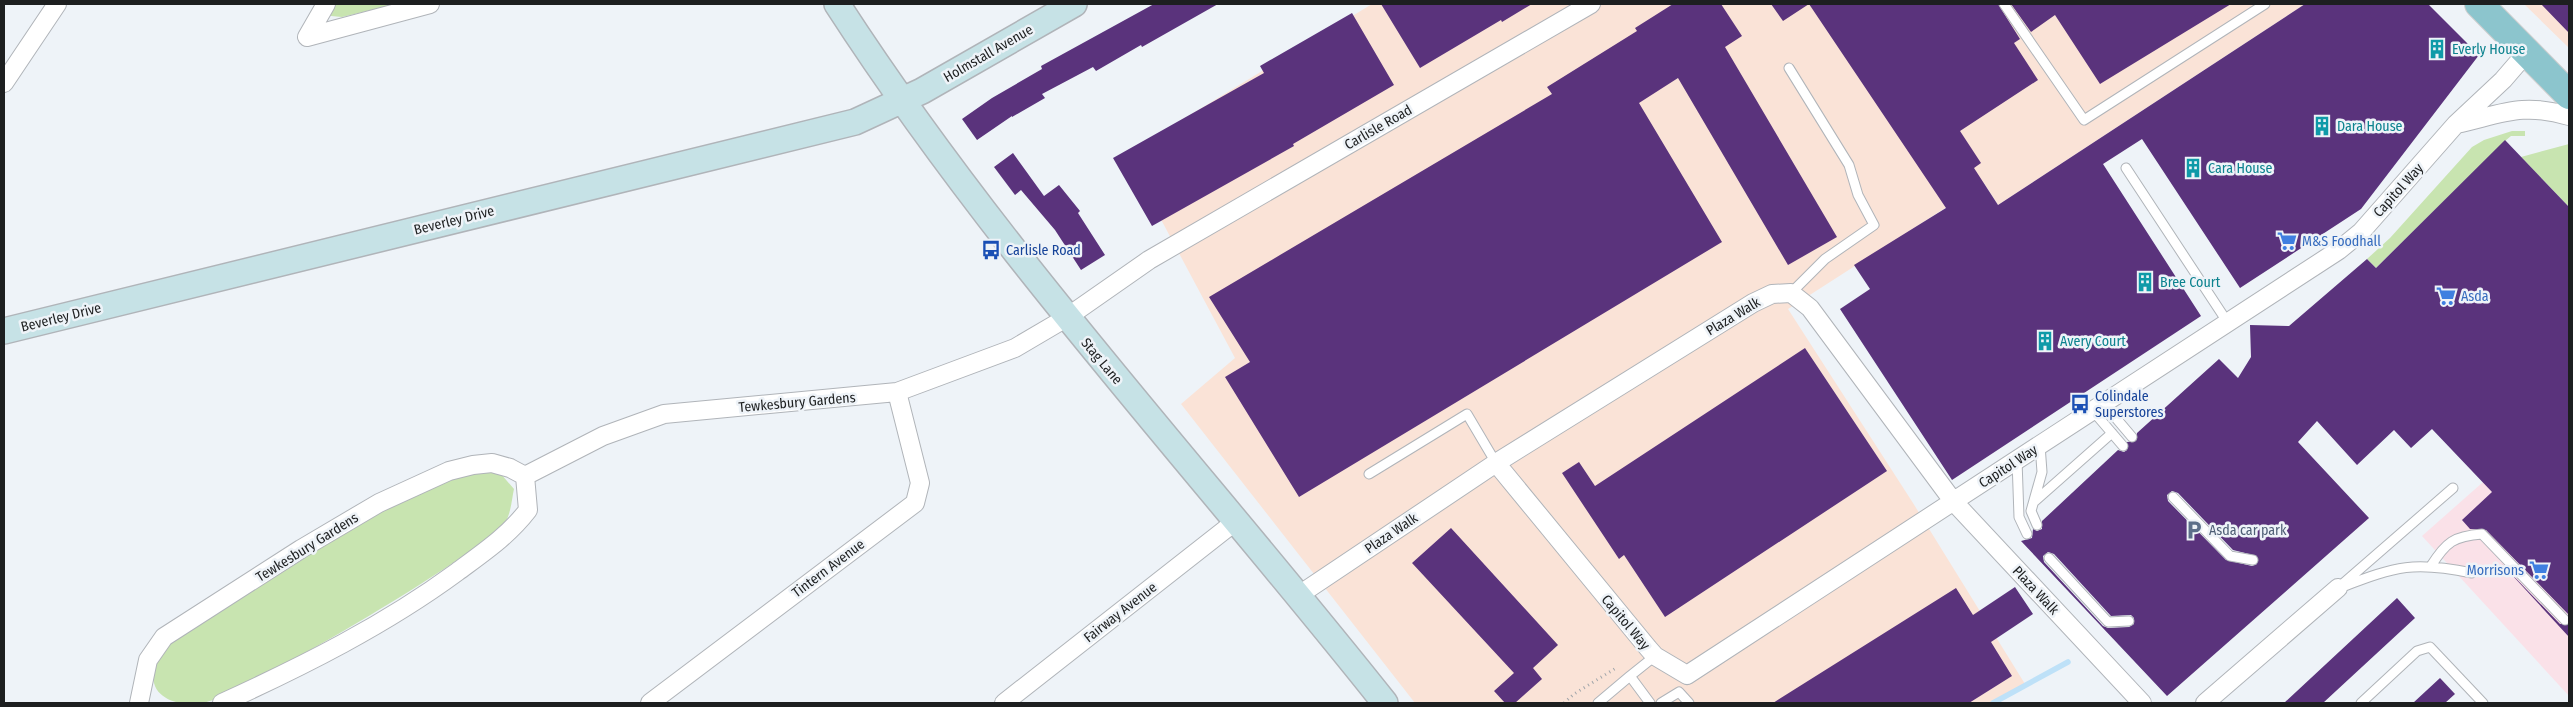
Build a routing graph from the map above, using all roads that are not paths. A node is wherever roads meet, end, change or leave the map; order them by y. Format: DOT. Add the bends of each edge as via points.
graph roads {
  1 [pos="57,4"];
  2 [pos="326,4"];
  3 [pos="430,4"];
  4 [pos="837,4"];
  5 [pos="1074,4"];
  6 [pos="1591,4"];
  7 [pos="2004,4"];
  8 [pos="2265,4"];
  9 [pos="2479,4"];
  10 [pos="2528,51"];
  11 [pos="1790,68"];
  12 [pos="4,83"];
  13 [pos="2569,95"];
  14 [pos="902,102"];
  15 [pos="2569,116"];
  16 [pos="2456,124"];
  17 [pos="2126,168"];
  18 [pos="1791,293"];
  19 [pos="1066,318"];
  20 [pos="2228,323"];
  21 [pos="4,331"];
  22 [pos="897,392"];
  23 [pos="2098,407"];
  24 [pos="2112,433"];
  25 [pos="2132,437"];
  26 [pos="2040,445"];
  27 [pos="2122,446"];
  28 [pos="2017,460"];
  29 [pos="1496,463"];
  30 [pos="1369,474"];
  31 [pos="525,476"];
  32 [pos="2453,488"];
  33 [pos="2173,497"];
  34 [pos="1953,501"];
  35 [pos="2034,502"];
  36 [pos="1236,521"];
  37 [pos="2037,525"];
  38 [pos="2027,534"];
  39 [pos="2049,558"];
  40 [pos="2253,560"];
  41 [pos="2431,566"];
  42 [pos="2472,573"];
  43 [pos="2338,588"];
  44 [pos="1299,595"];
  45 [pos="2565,620"];
  46 [pos="2129,621"];
  47 [pos="1651,652"];
  48 [pos="1630,676"];
  49 [pos="1602,702"];
  50 [pos="139,703"];
  51 [pos="222,703"];
  52 [pos="650,703"];
  53 [pos="1004,703"];
  54 [pos="1385,703"];
  55 [pos="1650,703"];
  56 [pos="1660,703"];
  57 [pos="1688,703"];
  58 [pos="2142,703"];
  59 [pos="2205,703"];
  60 [pos="2361,703"];
  61 [pos="2483,703"];
  1 -- 12 [label="street"];
  2 -- 3 [label="street" via="307,37"];
  4 -- 14 [label="street, Stag Lane"];
  5 -- 14 [label="street, Holmstall Avenue"];
  6 -- 19 [label="street, Carlisle Road" via="1150,260"];
  7 -- 8 [label="lane" via="2084,120"];
  9 -- 10 [label="main road"];
  10 -- 13 [label="main road"];
  10 -- 16 [label="street, Capitol Way" via="2503,80"];
  11 -- 18 [label="lane" via="1849,165 1858,195 1874,225 1825,259"];
  14 -- 19 [label="street, Stag Lane"];
  14 -- 21 [label="street, Beverley Drive" via="855,122"];
  15 -- 16 [label="street" via="2525,108"];
  16 -- 20 [label="street, Capitol Way" via="2361,232"];
  17 -- 20 [label="lane"];
  18 -- 29 [label="street, Plaza Walk" via="1772,294 1753,303"];
  18 -- 34 [label="street, Plaza Walk" via="1810,308"];
  19 -- 22 [label="street, Tewkesbury Gardens" via="1015,348"];
  19 -- 36 [label="street, Stag Lane"];
  20 -- 23 [label="street, Capitol Way"];
  22 -- 31 [label="street, Tewkesbury Gardens" via="664,414 603,436"];
  22 -- 52 [label="street, Tintern Avenue" via="920,483 914,502"];
  23 -- 24 [label="lane"];
  23 -- 25 [label="lane"];
  23 -- 26 [label="street, Capitol Way"];
  24 -- 27 [label="lane"];
  24 -- 35 [label="lane"];
  26 -- 28 [label="street, Capitol Way"];
  26 -- 35 [label="lane" via="2042,472"];
  28 -- 34 [label="street, Capitol Way"];
  28 -- 38 [label="lane" via="2019,518"];
  29 -- 30 [label="lane" via="1467,414"];
  29 -- 44 [label="street, Plaza Walk"];
  29 -- 47 [label="street, Capitol Way"];
  31 -- 50 [label="street, Tewkesbury Gardens" via="492,462 449,471 371,508 301,549 164,638 148,660"];
  31 -- 51 [label="street" via="528,510 511,532 475,559 417,601 293,670"];
  32 -- 43 [label="lane"];
  33 -- 40 [label="lane" via="2230,556"];
  34 -- 47 [label="street, Capitol Way" via="1687,676"];
  34 -- 58 [label="street, Plaza Walk"];
  35 -- 37 [label="lane" via="2031,511"];
  36 -- 44 [label="street, Stag Lane"];
  36 -- 53 [label="street, Fairway Avenue"];
  39 -- 46 [label="lane" via="2108,622"];
  41 -- 42 [label="lane"];
  41 -- 43 [label="lane" via="2387,570"];
  41 -- 45 [label="lane" via="2442,549 2454,539 2482,534"];
  43 -- 59 [label="street"];
  44 -- 54 [label="street, Stag Lane"];
  47 -- 48 [label="lane"];
  48 -- 49 [label="lane"];
  48 -- 55 [label="lane"];
  56 -- 57 [label="lane" via="1679,692"];
  60 -- 61 [label="lane" via="2417,651 2430,647"];
}
